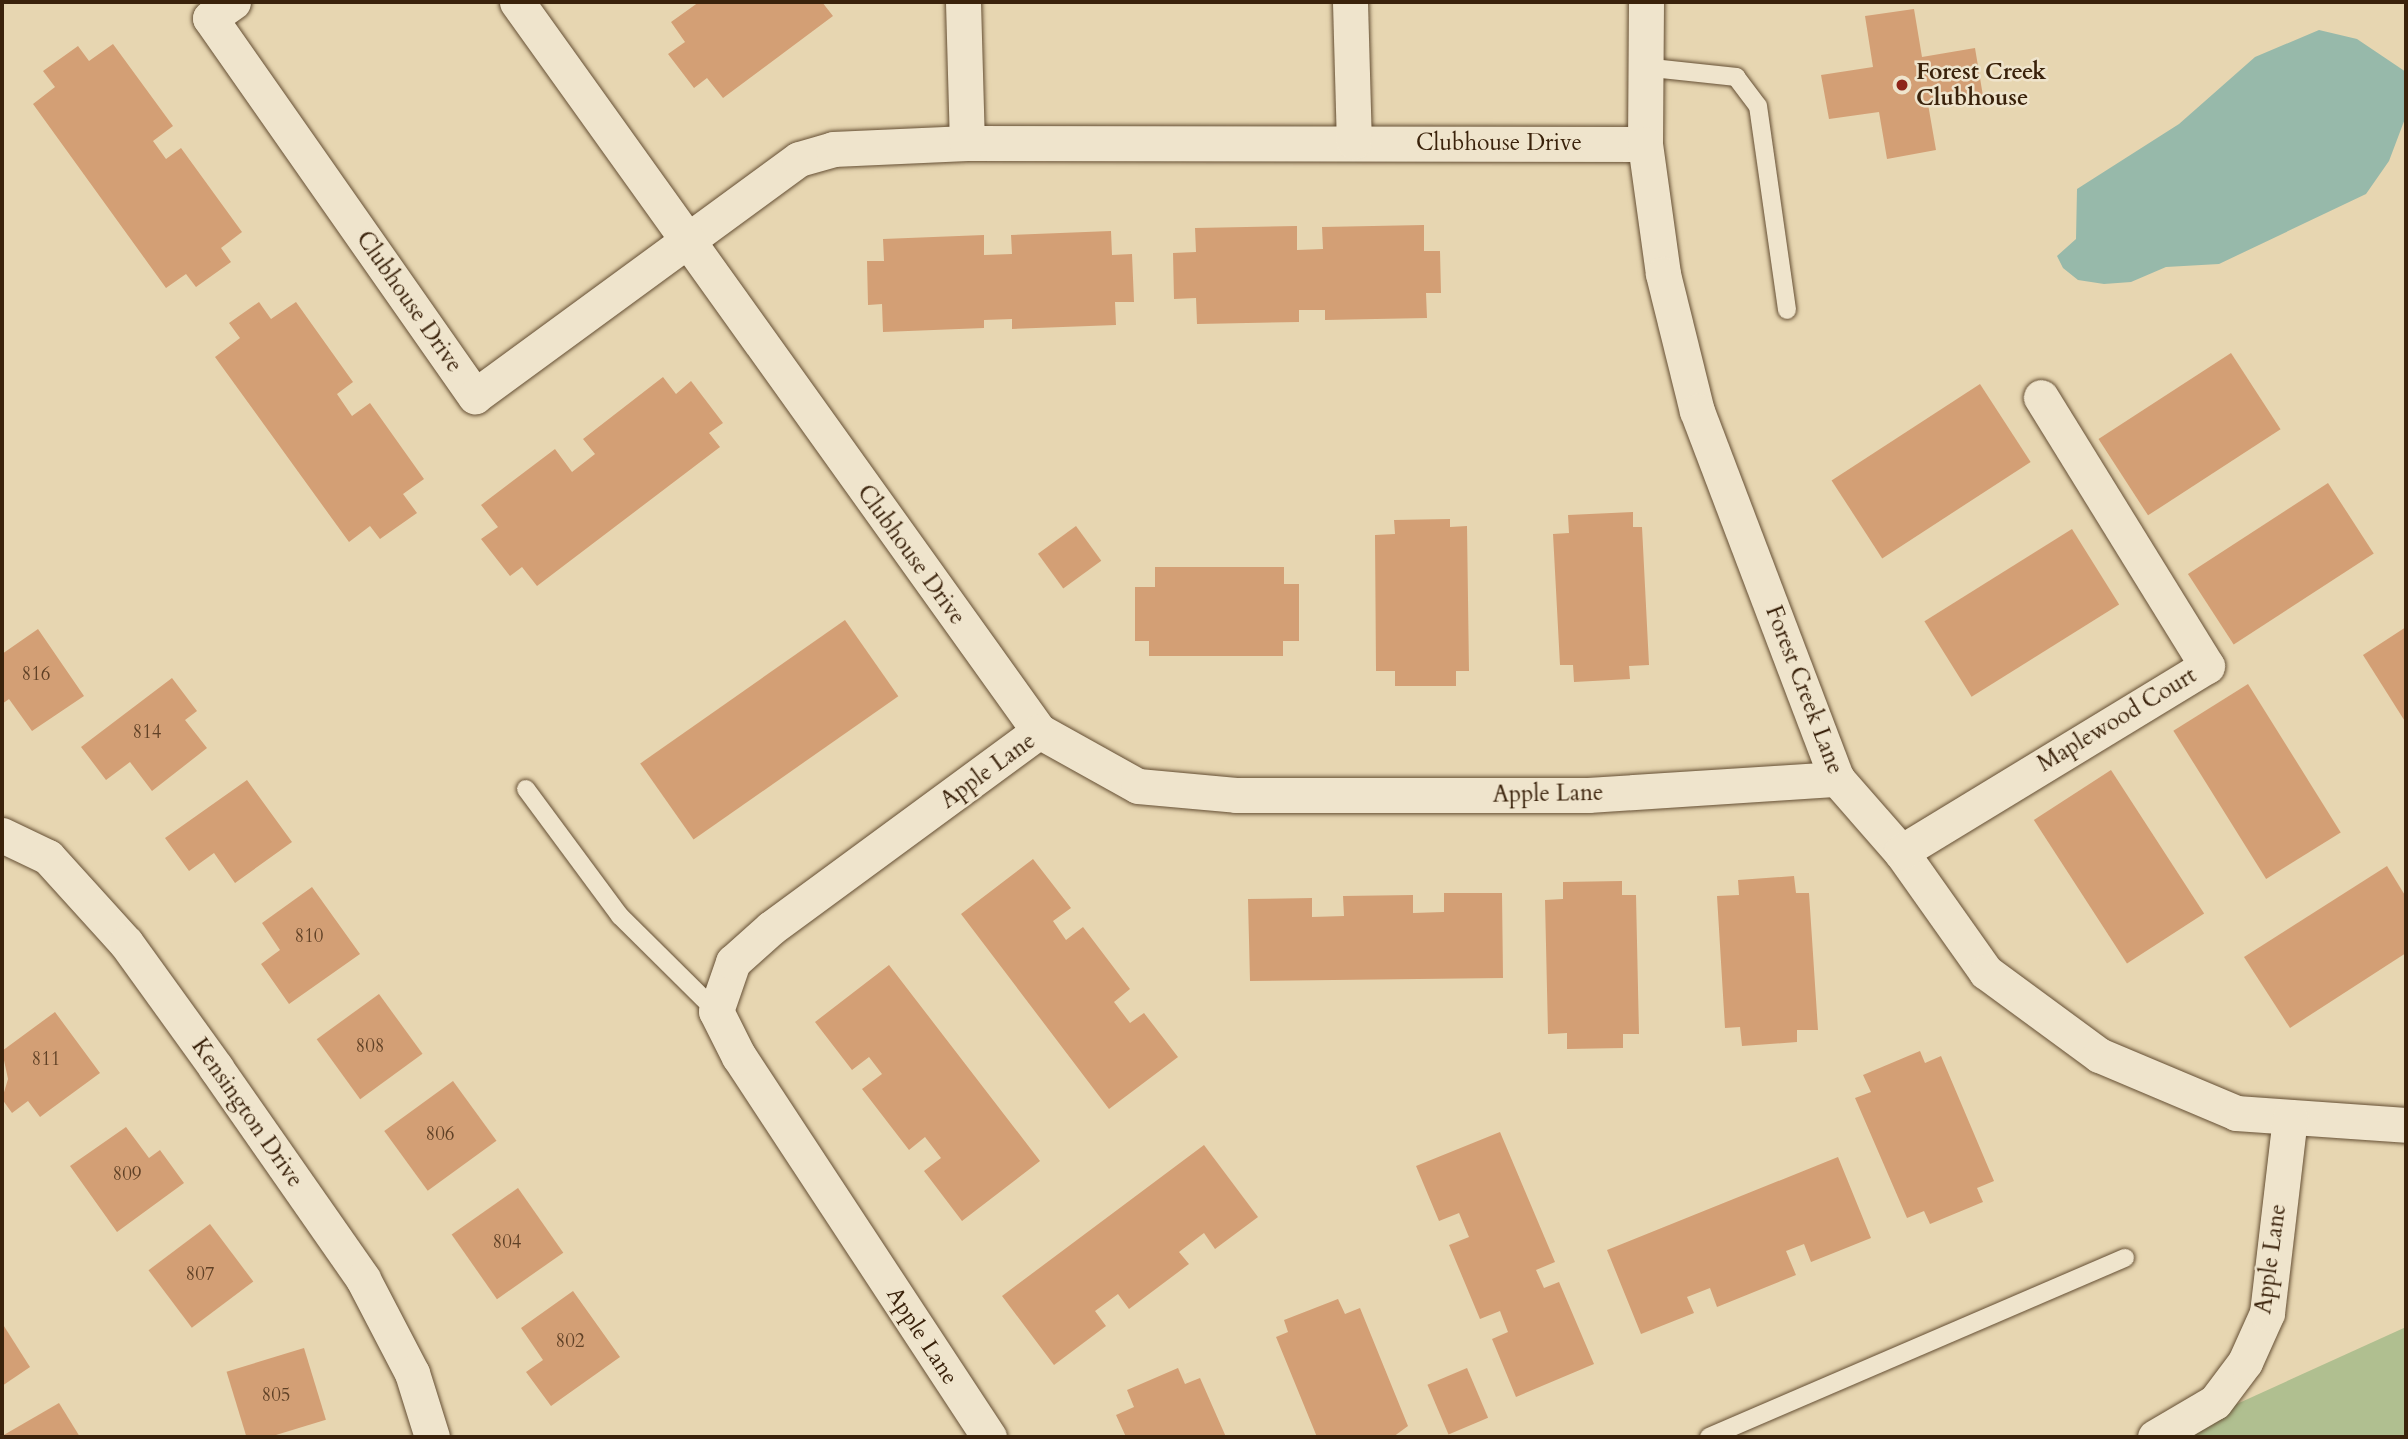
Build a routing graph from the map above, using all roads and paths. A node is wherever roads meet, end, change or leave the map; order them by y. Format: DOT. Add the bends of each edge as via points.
graph roads {
  1 [pos="233,2"];
  2 [pos="517,2"];
  3 [pos="963,2"];
  4 [pos="1350,2"];
  5 [pos="1646,2"];
  6 [pos="1643,67"];
  7 [pos="1354,142"];
  8 [pos="967,143"];
  9 [pos="1645,144"];
  10 [pos="685,242"];
  11 [pos="1787,310"];
  12 [pos="2041,397"];
  13 [pos="1039,731"];
  14 [pos="1837,779"];
  15 [pos="526,789"];
  16 [pos="2,835"];
  17 [pos="1901,852"];
  18 [pos="716,1011"];
  19 [pos="2290,1117"];
  20 [pos="2406,1125"];
  21 [pos="2125,1258"];
  22 [pos="432,1437"];
  23 [pos="989,1437"];
  24 [pos="1709,1437"];
  25 [pos="2155,1437"];
  1 -- 10 [label="street, Clubhouse Drive" via="210,18 475,396"];
  2 -- 10 [label="street, Clubhouse Drive"];
  3 -- 8 [label="street"];
  4 -- 7 [label="street"];
  5 -- 6 [label="street, Forest Creek Lane"];
  6 -- 9 [label="street, Forest Creek Lane"];
  6 -- 11 [label="lane" via="1736,77 1758,106"];
  7 -- 8 [label="street, Clubhouse Drive"];
  7 -- 9 [label="street, Clubhouse Drive"];
  8 -- 10 [label="street, Clubhouse Drive" via="833,149 799,159"];
  9 -- 14 [label="street, Forest Creek Lane" via="1663,274 1697,411"];
  10 -- 13 [label="street, Clubhouse Drive"];
  12 -- 17 [label="street, Maplewood Court" via="2207,666"];
  13 -- 14 [label="street, Apple Lane" via="1138,786 1237,795 1588,795"];
  13 -- 18 [label="street, Apple Lane" via="771,928 733,962"];
  14 -- 17 [label="street, Forest Creek Lane"];
  15 -- 18 [label="lane" via="620,916"];
  16 -- 22 [label="street, Kensington Drive" via="48,857 125,943 224,1079 363,1279 412,1373"];
  17 -- 19 [label="street, Forest Creek Lane" via="1986,972 2099,1055 2236,1113"];
  18 -- 23 [label="street, Apple Lane" via="739,1058"];
  19 -- 20 [label="street, Forest Creek Lane"];
  19 -- 25 [label="street, Apple Lane" via="2267,1313 2245,1362 2215,1402"];
  21 -- 24 [label="lane"];
}
